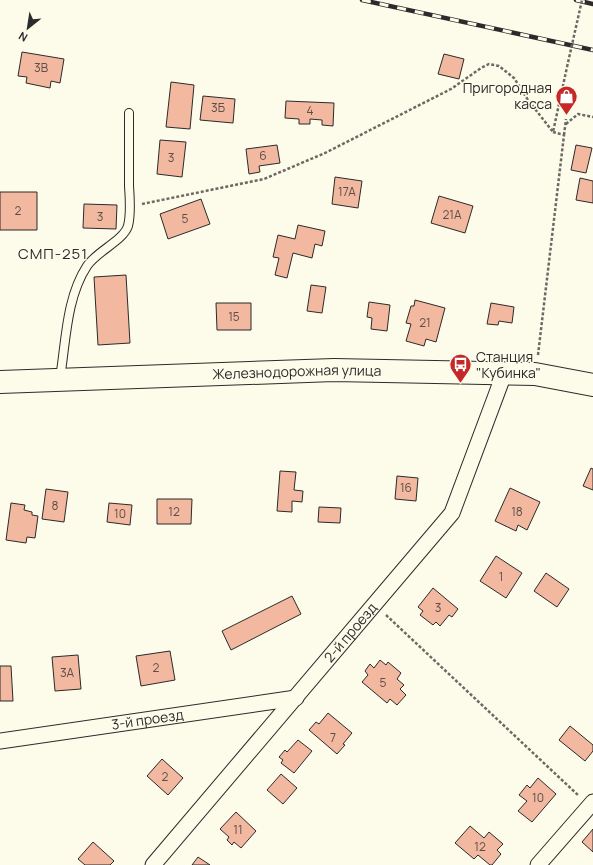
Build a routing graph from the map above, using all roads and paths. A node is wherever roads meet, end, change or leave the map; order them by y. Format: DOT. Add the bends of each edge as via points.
graph roads {
  1 [pos="582,0"];
  2 [pos="129,113"];
  3 [pos="593,117"];
  4 [pos="566,119"];
  5 [pos="566,124"];
  6 [pos="552,132"];
  7 [pos="564,135"];
  8 [pos="130,206"];
  9 [pos="504,374"];
  10 [pos="536,374"];
  11 [pos="60,379"];
  12 [pos="0,382"];
  13 [pos="593,385"];
  14 [pos="375,605"];
  15 [pos="296,698"];
  16 [pos="0,741"];
  17 [pos="591,804"];
  18 [pos="152,865"];
  19 [pos="538,865"];
  1 -- 6 [label="path, bridge"];
  2 -- 8 [label="lane"];
  3 -- 5 [label="path" via="578,114"];
  4 -- 5 [label="path"];
  5 -- 7 [label="path"];
  6 -- 7 [label="path"];
  6 -- 8 [label="path" via="514,78 499,66 490,64 452,89 325,153 264,180"];
  7 -- 10 [label="path"];
  8 -- 11 [label="lane" via="127,227 119,238 96,254 77,283 69,314"];
  9 -- 10 [label="street, Железнодорожная улица"];
  9 -- 11 [label="street, Железнодорожная улица" via="334,370"];
  9 -- 14 [label="street, 2-й проезд" via="452,512"];
  10 -- 13 [label="street, Железнодорожная улица"];
  11 -- 12 [label="street, Железнодорожная улица"];
  14 -- 15 [label="street, 2-й проезд"];
  14 -- 17 [label="path"];
  15 -- 16 [label="street, 3-й проезд"];
  15 -- 18 [label="street, 2-й проезд"];
  17 -- 19 [label="street"];
}
